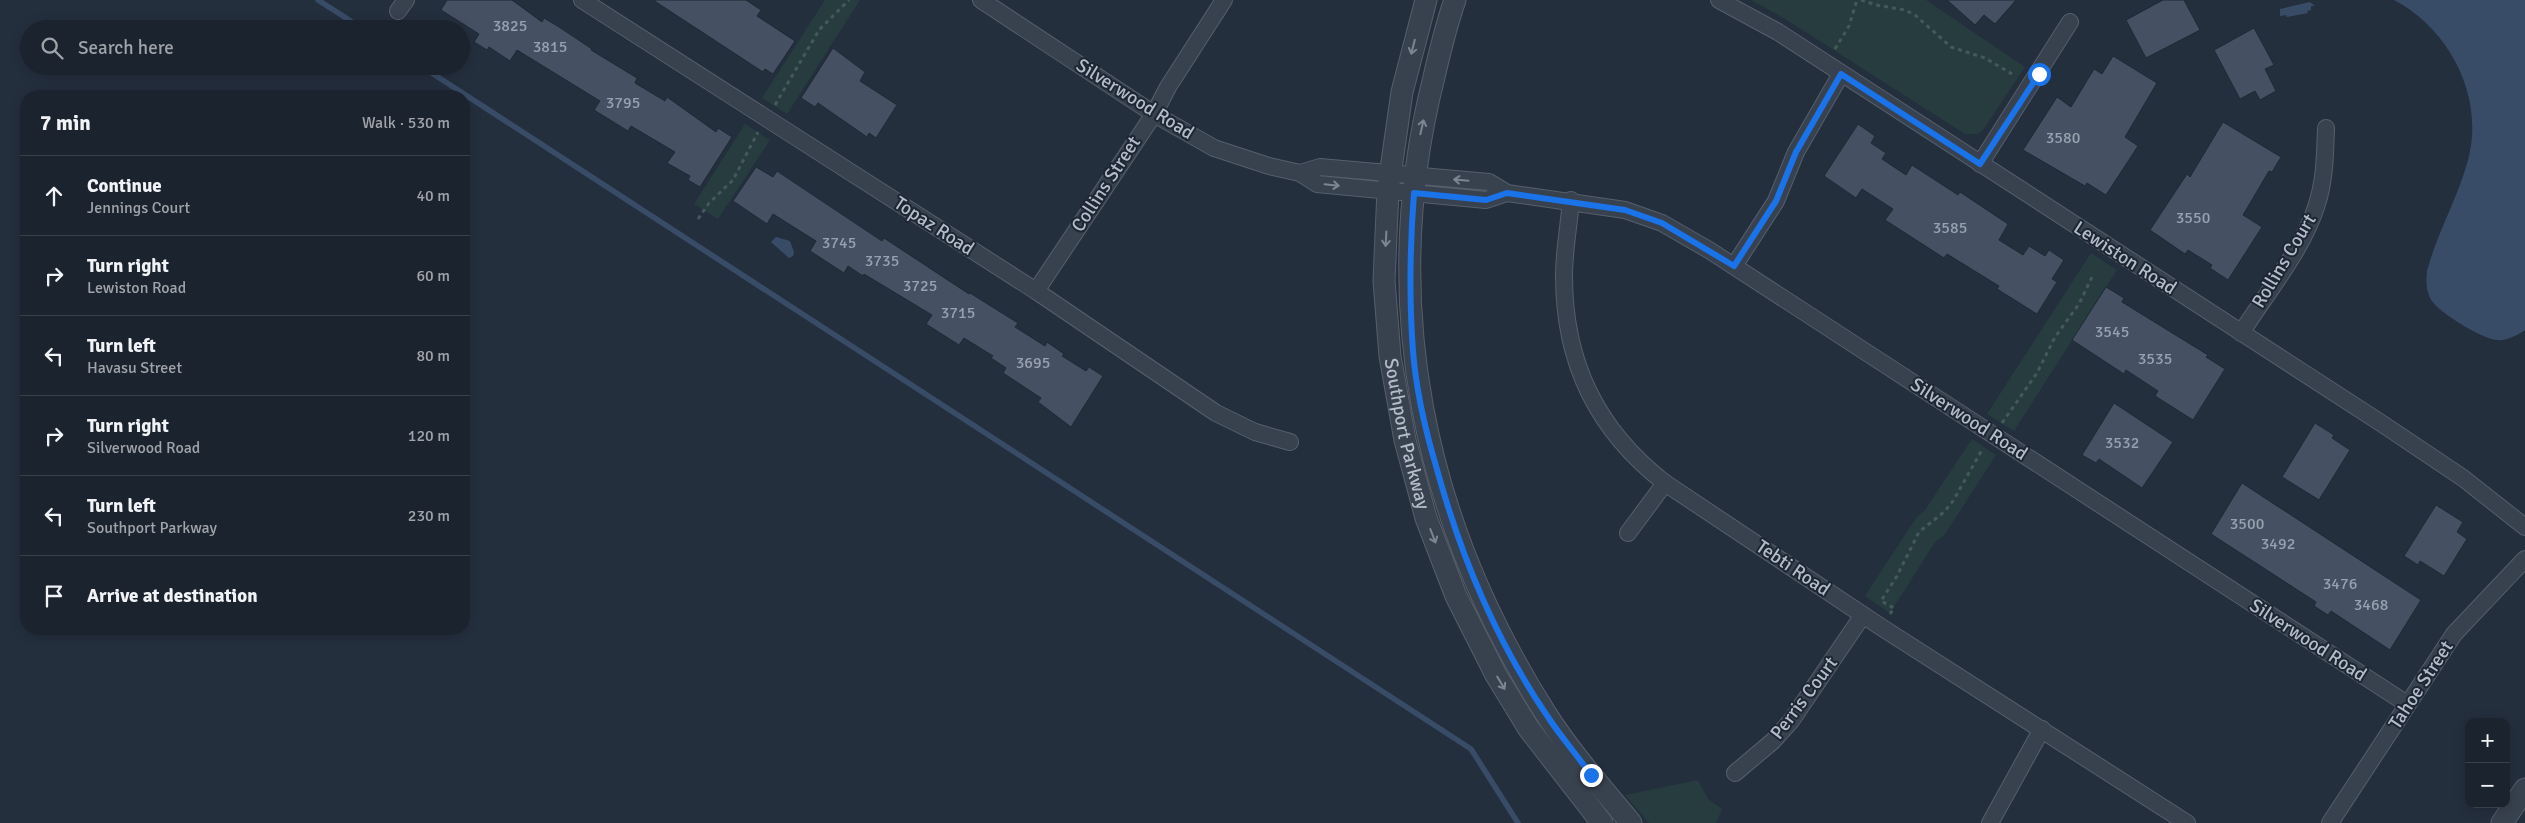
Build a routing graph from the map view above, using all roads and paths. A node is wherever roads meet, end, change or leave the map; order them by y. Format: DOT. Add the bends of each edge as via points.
graph roads {
  1 [pos="582,0"];
  2 [pos="981,0"];
  3 [pos="1224,0"];
  4 [pos="1426,0"];
  5 [pos="1455,0"];
  6 [pos="1719,0"];
  7 [pos="1857,0"];
  8 [pos="1861,0"];
  9 [pos="2070,22"];
  10 [pos="1841,74"];
  11 [pos="2012,74"];
  12 [pos="1154,114"];
  13 [pos="2326,128"];
  14 [pos="1980,164"];
  15 [pos="1390,181"];
  16 [pos="1415,184"];
  17 [pos="1571,200"];
  18 [pos="1734,266"];
  19 [pos="2093,275"];
  20 [pos="1036,291"];
  21 [pos="2241,332"];
  22 [pos="1992,434"];
  23 [pos="1290,442"];
  24 [pos="1665,483"];
  25 [pos="2525,526"];
  26 [pos="1628,533"];
  27 [pos="2525,559"];
  28 [pos="1863,615"];
  29 [pos="1881,627"];
  30 [pos="2407,704"];
  31 [pos="2042,729"];
  32 [pos="1736,773"];
  33 [pos="2525,789"];
  34 [pos="1602,823"];
  35 [pos="1631,823"];
  36 [pos="1990,823"];
  37 [pos="2187,823"];
  38 [pos="2330,823"];
  39 [pos="2502,823"];
  1 -- 20 [label="street, Topaz Road"];
  2 -- 12 [label="street, Silverwood Road"];
  3 -- 12 [label="street, Collins Street"];
  4 -- 15 [label="street, Southport Parkway, one-way" via="1402,92"];
  16 -- 5 [label="street, Southport Parkway, one-way" via="1419,139"];
  6 -- 10 [label="street, Lewiston Road" via="1778,32"];
  7 -- 10 [label="path" via="1849,26 1835,47"];
  8 -- 11 [label="path" via="1905,10 1951,47 1985,58"];
  9 -- 14 [label="street"];
  10 -- 14 [label="street, Lewiston Road"];
  10 -- 18 [label="street" via="1796,152 1776,201"];
  12 -- 15 [label="street, Silverwood Road" via="1214,148 1300,174 1317,184"];
  12 -- 20 [label="street, Collins Street"];
  13 -- 21 [label="street, Rollins Court" via="2324,172 2317,205 2294,251"];
  14 -- 21 [label="street, Lewiston Road"];
  15 -- 16 [label="street, Silverwood Road"];
  15 -- 34 [label="street, Southport Parkway, one-way" via="1384,281 1390,356 1405,440 1426,518 1456,596 1496,675 1529,729"];
  16 -- 17 [label="street, Silverwood Road" via="1486,200 1507,193"];
  16 -- 35 [label="street, Southport Parkway" via="1410,271 1413,353 1427,435 1448,511 1477,587 1516,664 1548,717"];
  17 -- 18 [label="street, Silverwood Road" via="1625,210 1662,223"];
  17 -- 24 [label="street, Tebti Road" via="1564,275 1566,314 1575,356 1600,415 1624,447"];
  18 -- 22 [label="street, Silverwood Road"];
  19 -- 22 [label="path" via="2036,373"];
  20 -- 23 [label="street, Topaz Road" via="1216,413 1255,432"];
  21 -- 25 [label="street, Lewiston Road" via="2463,478"];
  22 -- 29 [label="path" via="1953,502 1919,532 1881,601 1894,608"];
  22 -- 30 [label="street, Silverwood Road"];
  24 -- 26 [label="street"];
  24 -- 28 [label="street, Tebti Road"];
  27 -- 30 [label="street, Tahoe Street" via="2454,634"];
  28 -- 29 [label="street, Tebti Road"];
  28 -- 32 [label="street, Perris Court" via="1791,721"];
  29 -- 31 [label="street, Tebti Road"];
  30 -- 38 [label="street, Tahoe Street"];
  31 -- 36 [label="street"];
  31 -- 37 [label="street, Tebti Road"];
  33 -- 39 [label="street"];
}
